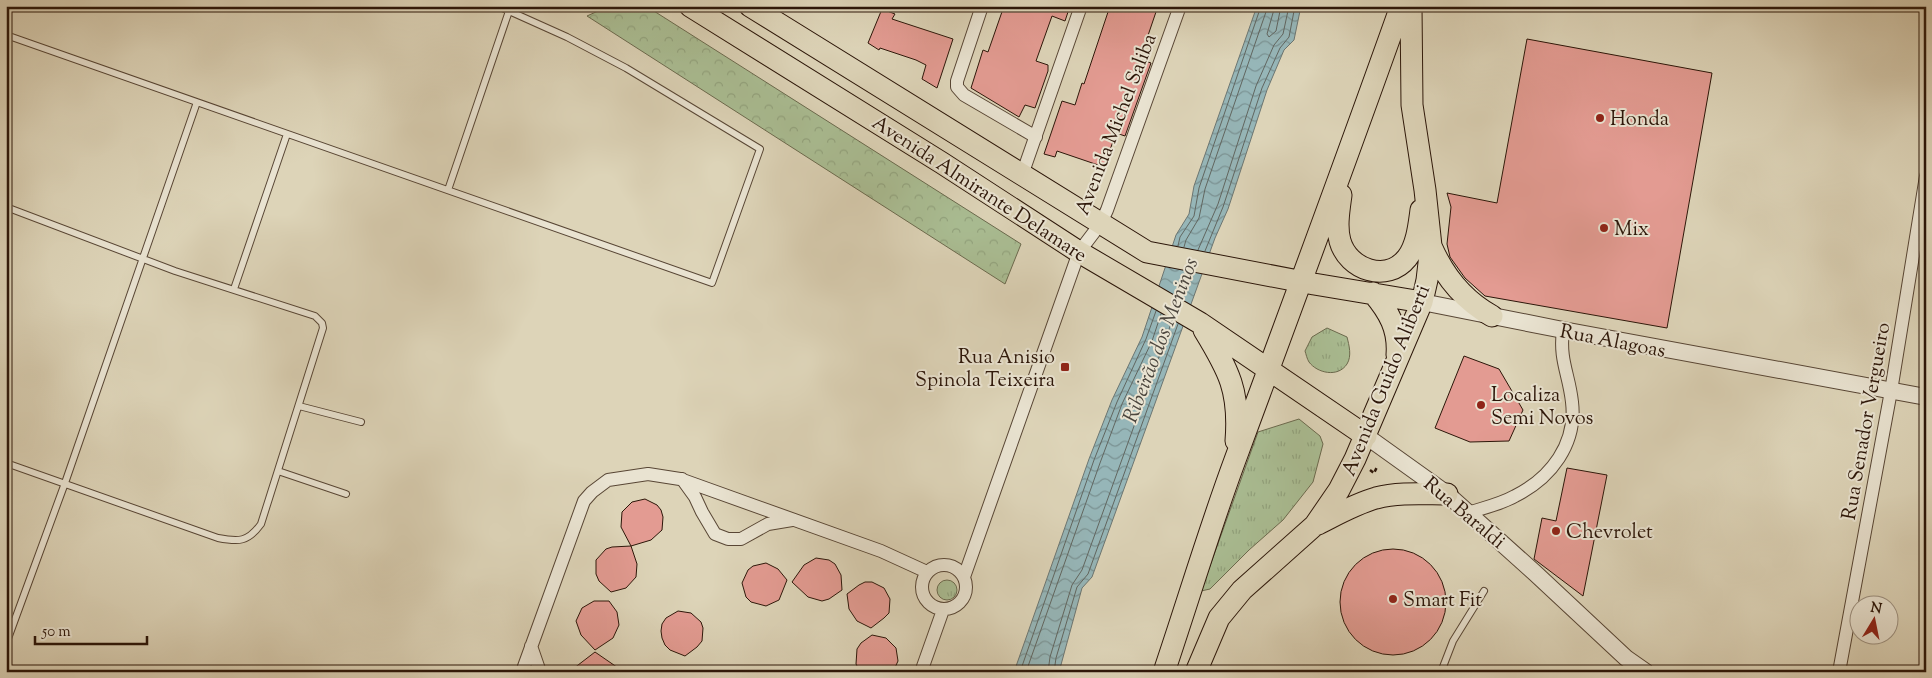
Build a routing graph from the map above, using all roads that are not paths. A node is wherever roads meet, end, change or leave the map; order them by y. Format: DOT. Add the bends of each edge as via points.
graph roads {
  1 [pos="498,6"];
  2 [pos="690,6"];
  3 [pos="982,6"];
  4 [pos="1082,6"];
  5 [pos="1180,6"];
  6 [pos="1401,6"];
  7 [pos="1411,6"];
  8 [pos="749,7"];
  9 [pos="509,11"];
  10 [pos="6,35"];
  11 [pos="197,102"];
  12 [pos="287,134"];
  13 [pos="1036,137"];
  14 [pos="1344,168"];
  15 [pos="1022,176"];
  16 [pos="1926,176"];
  17 [pos="448,190"];
  18 [pos="1425,190"];
  19 [pos="6,207"];
  20 [pos="1101,223"];
  21 [pos="1431,246"];
  22 [pos="1079,252"];
  23 [pos="144,258"];
  24 [pos="1301,281"];
  25 [pos="234,289"];
  26 [pos="1373,293"];
  27 [pos="1422,302"];
  28 [pos="1492,316"];
  29 [pos="1199,322"];
  30 [pos="1563,330"];
  31 [pos="1396,365"];
  32 [pos="1270,370"];
  33 [pos="1891,391"];
  34 [pos="1926,397"];
  35 [pos="299,406"];
  36 [pos="361,422"];
  37 [pos="1366,436"];
  38 [pos="1234,462"];
  39 [pos="6,463"];
  40 [pos="278,471"];
  41 [pos="682,479"];
  42 [pos="65,483"];
  43 [pos="346,494"];
  44 [pos="1446,494"];
  45 [pos="1468,513"];
  46 [pos="795,520"];
  47 [pos="1315,525"];
  48 [pos="927,572"];
  49 [pos="964,577"];
  50 [pos="1484,591"];
  51 [pos="943,610"];
  52 [pos="6,644"];
  53 [pos="531,646"];
  54 [pos="522,672"];
  55 [pos="540,672"];
  56 [pos="921,672"];
  57 [pos="1164,672"];
  58 [pos="1196,672"];
  59 [pos="1441,672"];
  60 [pos="1646,672"];
  61 [pos="1839,672"];
  1 -- 9 [label="lane"];
  2 -- 22 [label="main road, Avenida Almirante Delamare"];
  3 -- 13 [label="street" via="957,87 964,95"];
  4 -- 13 [label="street"];
  5 -- 20 [label="street, Avenida Michel Saliba"];
  6 -- 14 [label="main road"];
  7 -- 18 [label="main road, Avenida Guido Aliberti" via="1412,104"];
  8 -- 15 [label="main road, Avenida Almirante Delamare"];
  9 -- 17 [label="lane"];
  9 -- 17 [label="lane" via="626,68 760,149 712,283"];
  10 -- 11 [label="lane"];
  11 -- 12 [label="lane"];
  11 -- 23 [label="lane"];
  12 -- 17 [label="lane"];
  12 -- 25 [label="lane"];
  13 -- 15 [label="street"];
  14 -- 18 [label="main road" via="1339,237 1354,263 1370,271 1390,270 1408,256 1416,235"];
  14 -- 24 [label="main road"];
  15 -- 20 [label="main road, Avenida Almirante Delamare"];
  16 -- 33 [label="street, Rua Senador Vergueiro"];
  18 -- 21 [label="main road, Avenida Guido Aliberti"];
  19 -- 23 [label="lane"];
  20 -- 22 [label="street, Avenida Michel Saliba"];
  20 -- 24 [label="main road, Avenida Almirante Delamare" via="1147,252"];
  21 -- 27 [label="main road, Avenida Guido Aliberti"];
  21 -- 28 [label="main road" via="1456,288"];
  22 -- 29 [label="main road, Avenida Almirante Delamare"];
  22 -- 49 [label="street, Avenida Michel Saliba"];
  23 -- 25 [label="lane"];
  23 -- 42 [label="lane"];
  24 -- 26 [label="main road, Rua Alagoas"];
  24 -- 32 [label="main road"];
  25 -- 35 [label="lane" via="315,316 322,323"];
  26 -- 27 [label="main road, Rua Alagoas"];
  26 -- 31 [label="main road" via="1395,326"];
  27 -- 28 [label="street, Rua Alagoas"];
  27 -- 31 [label="main road, Avenida Guido Aliberti"];
  28 -- 30 [label="street, Rua Alagoas"];
  29 -- 32 [label="main road, Avenida Almirante Delamare"];
  29 -- 38 [label="main road" via="1234,386 1238,415"];
  30 -- 33 [label="street, Rua Alagoas"];
  30 -- 45 [label="street" via="1561,352 1573,411 1563,453 1548,474 1536,483 1515,496"];
  31 -- 37 [label="main road, Avenida Guido Aliberti"];
  32 -- 37 [label="main road, Rua Baraldi"];
  32 -- 38 [label="main road"];
  33 -- 34 [label="street, Rua Alagoas"];
  33 -- 61 [label="street, Rua Senador Vergueiro"];
  35 -- 36 [label="lane"];
  35 -- 40 [label="lane"];
  37 -- 44 [label="street, Rua Baraldi"];
  37 -- 47 [label="main road, Avenida Guido Aliberti" via="1339,490"];
  38 -- 57 [label="main road"];
  39 -- 42 [label="lane"];
  40 -- 42 [label="lane" via="261,524 247,539 233,541"];
  40 -- 43 [label="lane"];
  41 -- 46 [label="street"];
  41 -- 46 [label="street" via="714,534 741,539 768,524"];
  41 -- 53 [label="street" via="648,474 608,480 584,500"];
  42 -- 52 [label="lane"];
  44 -- 45 [label="street, Rua Baraldi"];
  44 -- 47 [label="main road" via="1375,498"];
  45 -- 60 [label="street, Rua Baraldi" via="1626,658"];
  46 -- 48 [label="street" via="881,551"];
  47 -- 58 [label="main road, Avenida Guido Aliberti" via="1242,590 1219,618"];
  48 -- 49 [label="street" via="939,565 947,565"];
  48 -- 51 [label="street" via="921,585 924,600"];
  49 -- 51 [label="street" via="963,599 958,605"];
  50 -- 59 [label="lane" via="1453,641"];
  51 -- 56 [label="street"];
  53 -- 54 [label="street"];
  53 -- 55 [label="street"];
}
